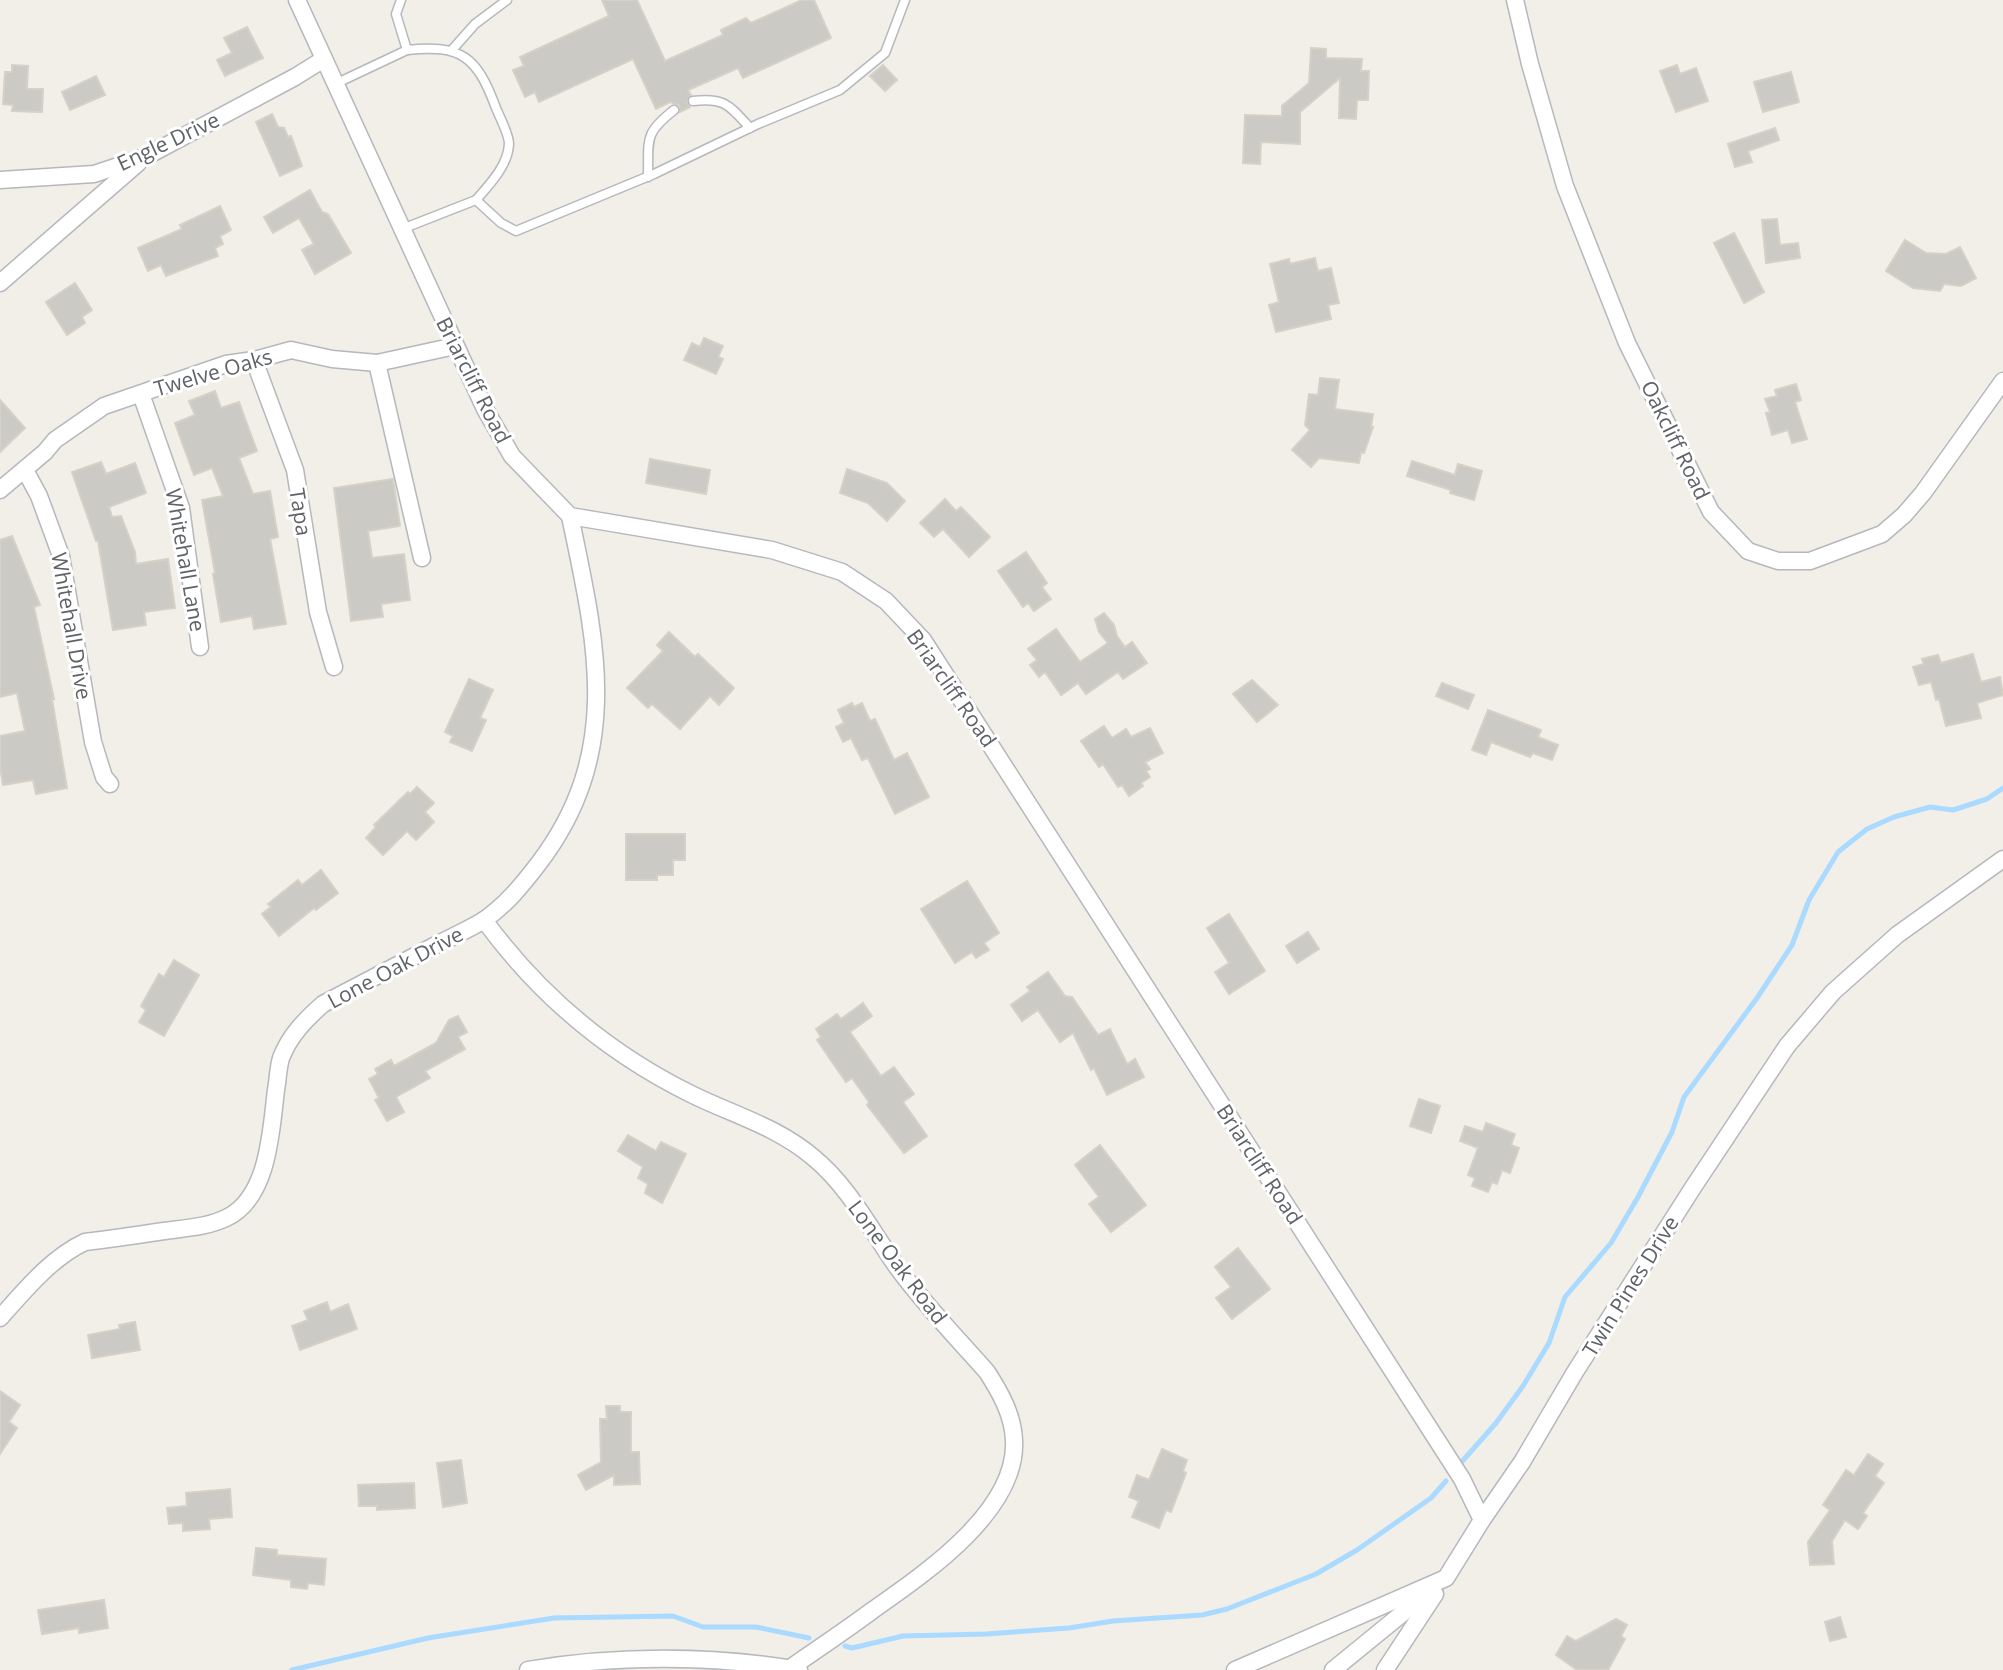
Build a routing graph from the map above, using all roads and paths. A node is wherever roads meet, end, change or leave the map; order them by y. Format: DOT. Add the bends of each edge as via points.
graph roads {
  1 [pos="297,0"];
  2 [pos="401,0"];
  3 [pos="508,0"];
  4 [pos="905,0"];
  5 [pos="1515,0"];
  6 [pos="407,50"];
  7 [pos="450,51"];
  8 [pos="324,59"];
  9 [pos="335,83"];
  10 [pos="694,101"];
  11 [pos="674,110"];
  12 [pos="750,128"];
  13 [pos="145,157"];
  14 [pos="648,177"];
  15 [pos="0,180"];
  16 [pos="476,200"];
  17 [pos="402,229"];
  18 [pos="0,283"];
  19 [pos="455,346"];
  20 [pos="254,360"];
  21 [pos="377,363"];
  22 [pos="2003,381"];
  23 [pos="141,394"];
  24 [pos="25,470"];
  25 [pos="0,490"];
  26 [pos="570,516"];
  27 [pos="422,558"];
  28 [pos="200,647"];
  29 [pos="334,667"];
  30 [pos="110,784"];
  31 [pos="2003,859"];
  32 [pos="484,920"];
  33 [pos="0,1318"];
  34 [pos="1482,1520"];
  35 [pos="1446,1577"];
  36 [pos="795,1669"];
  37 [pos="528,1670"];
  38 [pos="1236,1670"];
  39 [pos="1333,1670"];
  40 [pos="1385,1670"];
  1 -- 8 [label="street, Briarcliff Road"];
  2 -- 6 [label="lane" via="396,13"];
  3 -- 7 [label="lane" via="475,24"];
  4 -- 12 [label="lane" via="885,53 840,90"];
  5 -- 22 [label="street, Oakcliff Road" via="1565,186 1627,343 1711,512 1748,551 1778,561 1810,561 1882,534 1923,493"];
  6 -- 7 [label="lane" via="431,47"];
  6 -- 9 [label="lane"];
  7 -- 16 [label="lane" via="459,52 475,66 509,143 502,168"];
  8 -- 9 [label="street, Briarcliff Road"];
  8 -- 13 [label="street, Engle Drive"];
  9 -- 17 [label="street, Briarcliff Road"];
  10 -- 12 [label="lane" via="712,98 730,107"];
  11 -- 14 [label="lane" via="655,125 649,137"];
  12 -- 14 [label="lane"];
  13 -- 15 [label="street, Engle Drive" via="94,174"];
  13 -- 18 [label="street"];
  14 -- 16 [label="lane" via="516,231"];
  16 -- 17 [label="lane"];
  17 -- 19 [label="street, Briarcliff Road"];
  19 -- 21 [label="street, Twelve Oaks"];
  19 -- 26 [label="street, Briarcliff Road" via="512,456"];
  20 -- 21 [label="street, Twelve Oaks" via="299,351"];
  20 -- 23 [label="street, Twelve Oaks" via="226,364"];
  20 -- 29 [label="street, Tapa" via="295,470 318,612"];
  21 -- 27 [label="street"];
  23 -- 24 [label="street, Twelve Oaks" via="104,405 55,440"];
  23 -- 28 [label="street, Whitehall Lane" via="181,508"];
  24 -- 25 [label="street, Twelve Oaks"];
  24 -- 30 [label="street, Whitehall Drive" via="61,556 93,742"];
  26 -- 32 [label="street, Lone Oak Drive" via="596,653 592,744 574,807 554,844 522,886"];
  26 -- 34 [label="street, Briarcliff Road" via="772,551 842,572 886,601 923,640 1462,1479"];
  31 -- 34 [label="street, Twin Pines Drive" via="1896,935 1833,992 1787,1046"];
  32 -- 33 [label="street, Lone Oak Drive" via="323,1004 304,1021 280,1060 262,1173 256,1192 241,1208 208,1225 78,1245"];
  32 -- 36 [label="street, Lone Oak Road" via="540,986 625,1058 693,1095 782,1134 815,1158 844,1189 898,1268 986,1372 1010,1416 1012,1465 997,1498 972,1532 924,1574"];
  34 -- 35 [label="street, Twin Pines Drive"];
  35 -- 38 [label="street"];
  35 -- 39 [label="street"];
  35 -- 40 [label="street"];
  36 -- 37 [label="street" via="704,1660 639,1660"];
}
